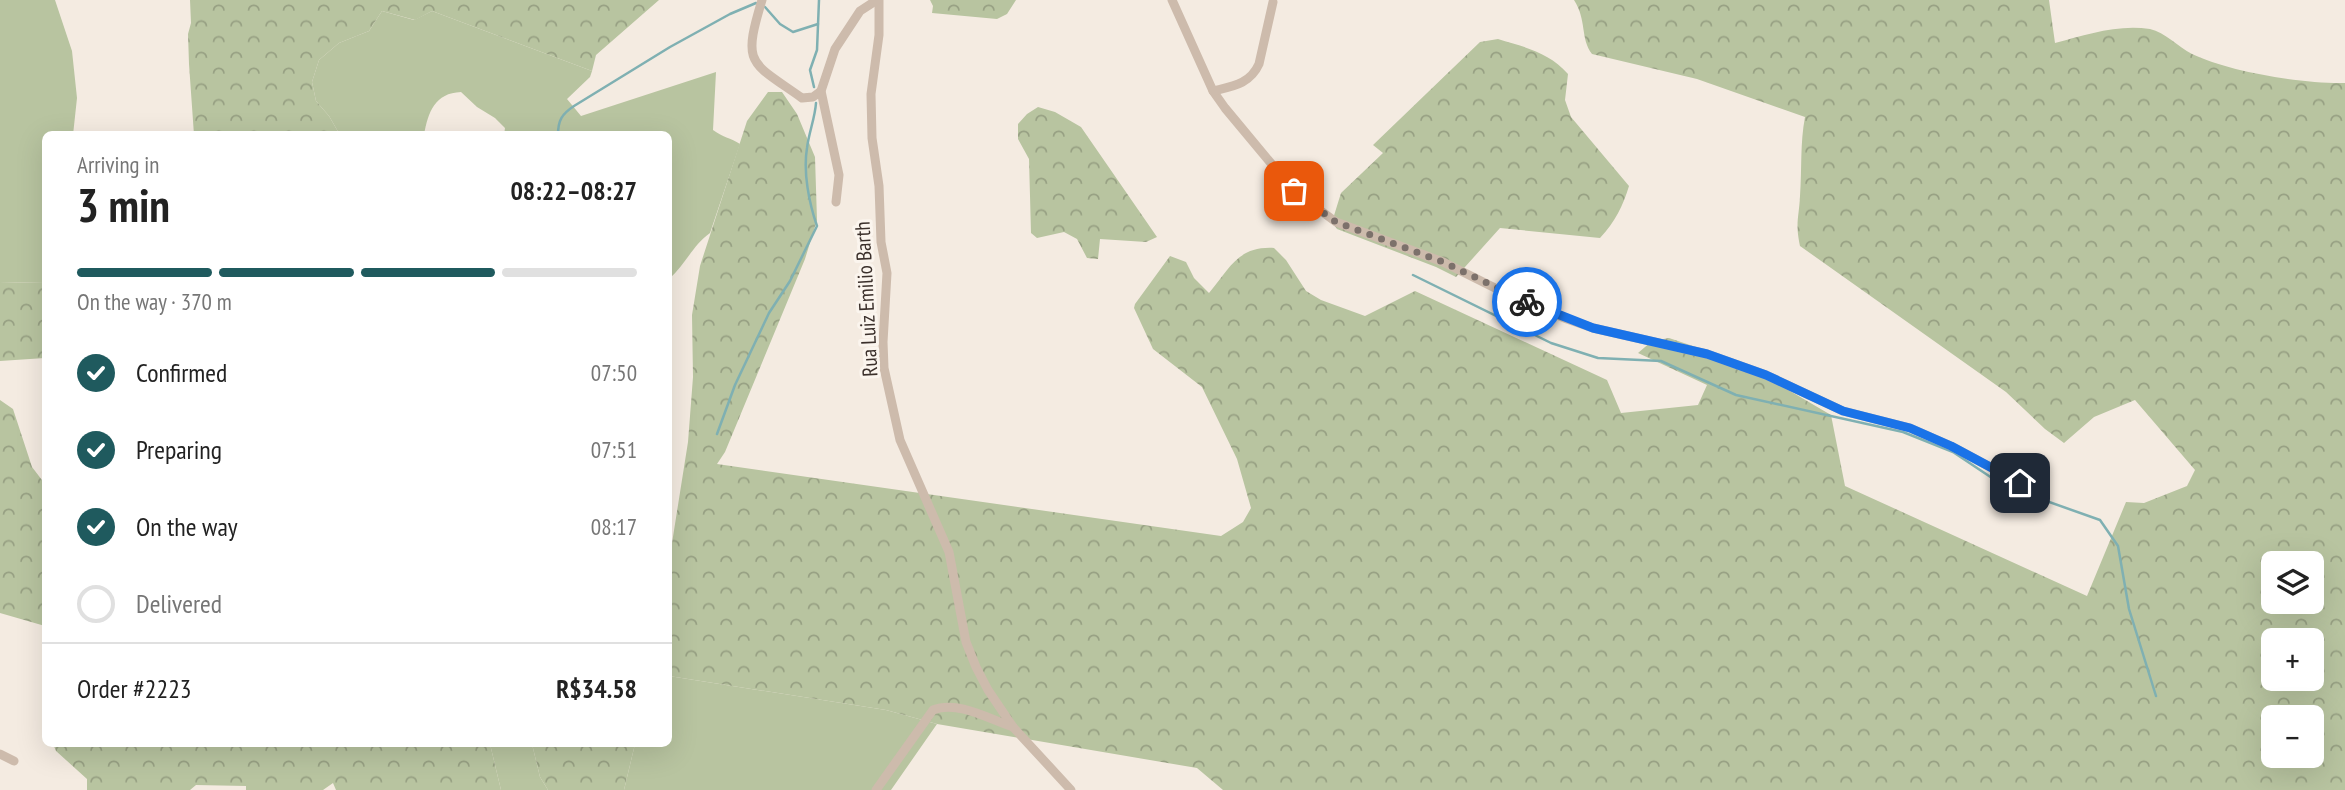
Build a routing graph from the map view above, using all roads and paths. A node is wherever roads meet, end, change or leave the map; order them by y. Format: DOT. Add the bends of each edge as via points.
graph roads {
  1 [pos="762,0"];
  2 [pos="878,0"];
  3 [pos="1172,0"];
  4 [pos="1273,2"];
  5 [pos="821,91"];
  6 [pos="1213,92"];
  7 [pos="836,202"];
  8 [pos="2020,483"];
  9 [pos="1013,727"];
  10 [pos="0,754"];
  11 [pos="14,761"];
  12 [pos="876,790"];
  13 [pos="1071,790"];
  1 -- 5 [label="street" via="750,45 754,62 802,98"];
  2 -- 5 [label="street" via="860,11 835,49"];
  2 -- 9 [label="street, Rua Luiz Emilio Barth" via="871,94 887,273 884,368 900,440 949,552 966,642 988,690"];
  3 -- 6 [label="street"];
  4 -- 6 [label="street" via="1255,74 1248,81"];
  5 -- 7 [label="street" via="839,175"];
  6 -- 8 [label="street" via="1294,191 1336,222 1443,262 1567,319 1707,354 1843,411 1910,428"];
  9 -- 12 [label="street" via="956,707 933,710"];
  9 -- 13 [label="street, Rua Luiz Emilio Barth"];
  10 -- 11 [label="street"];
}
